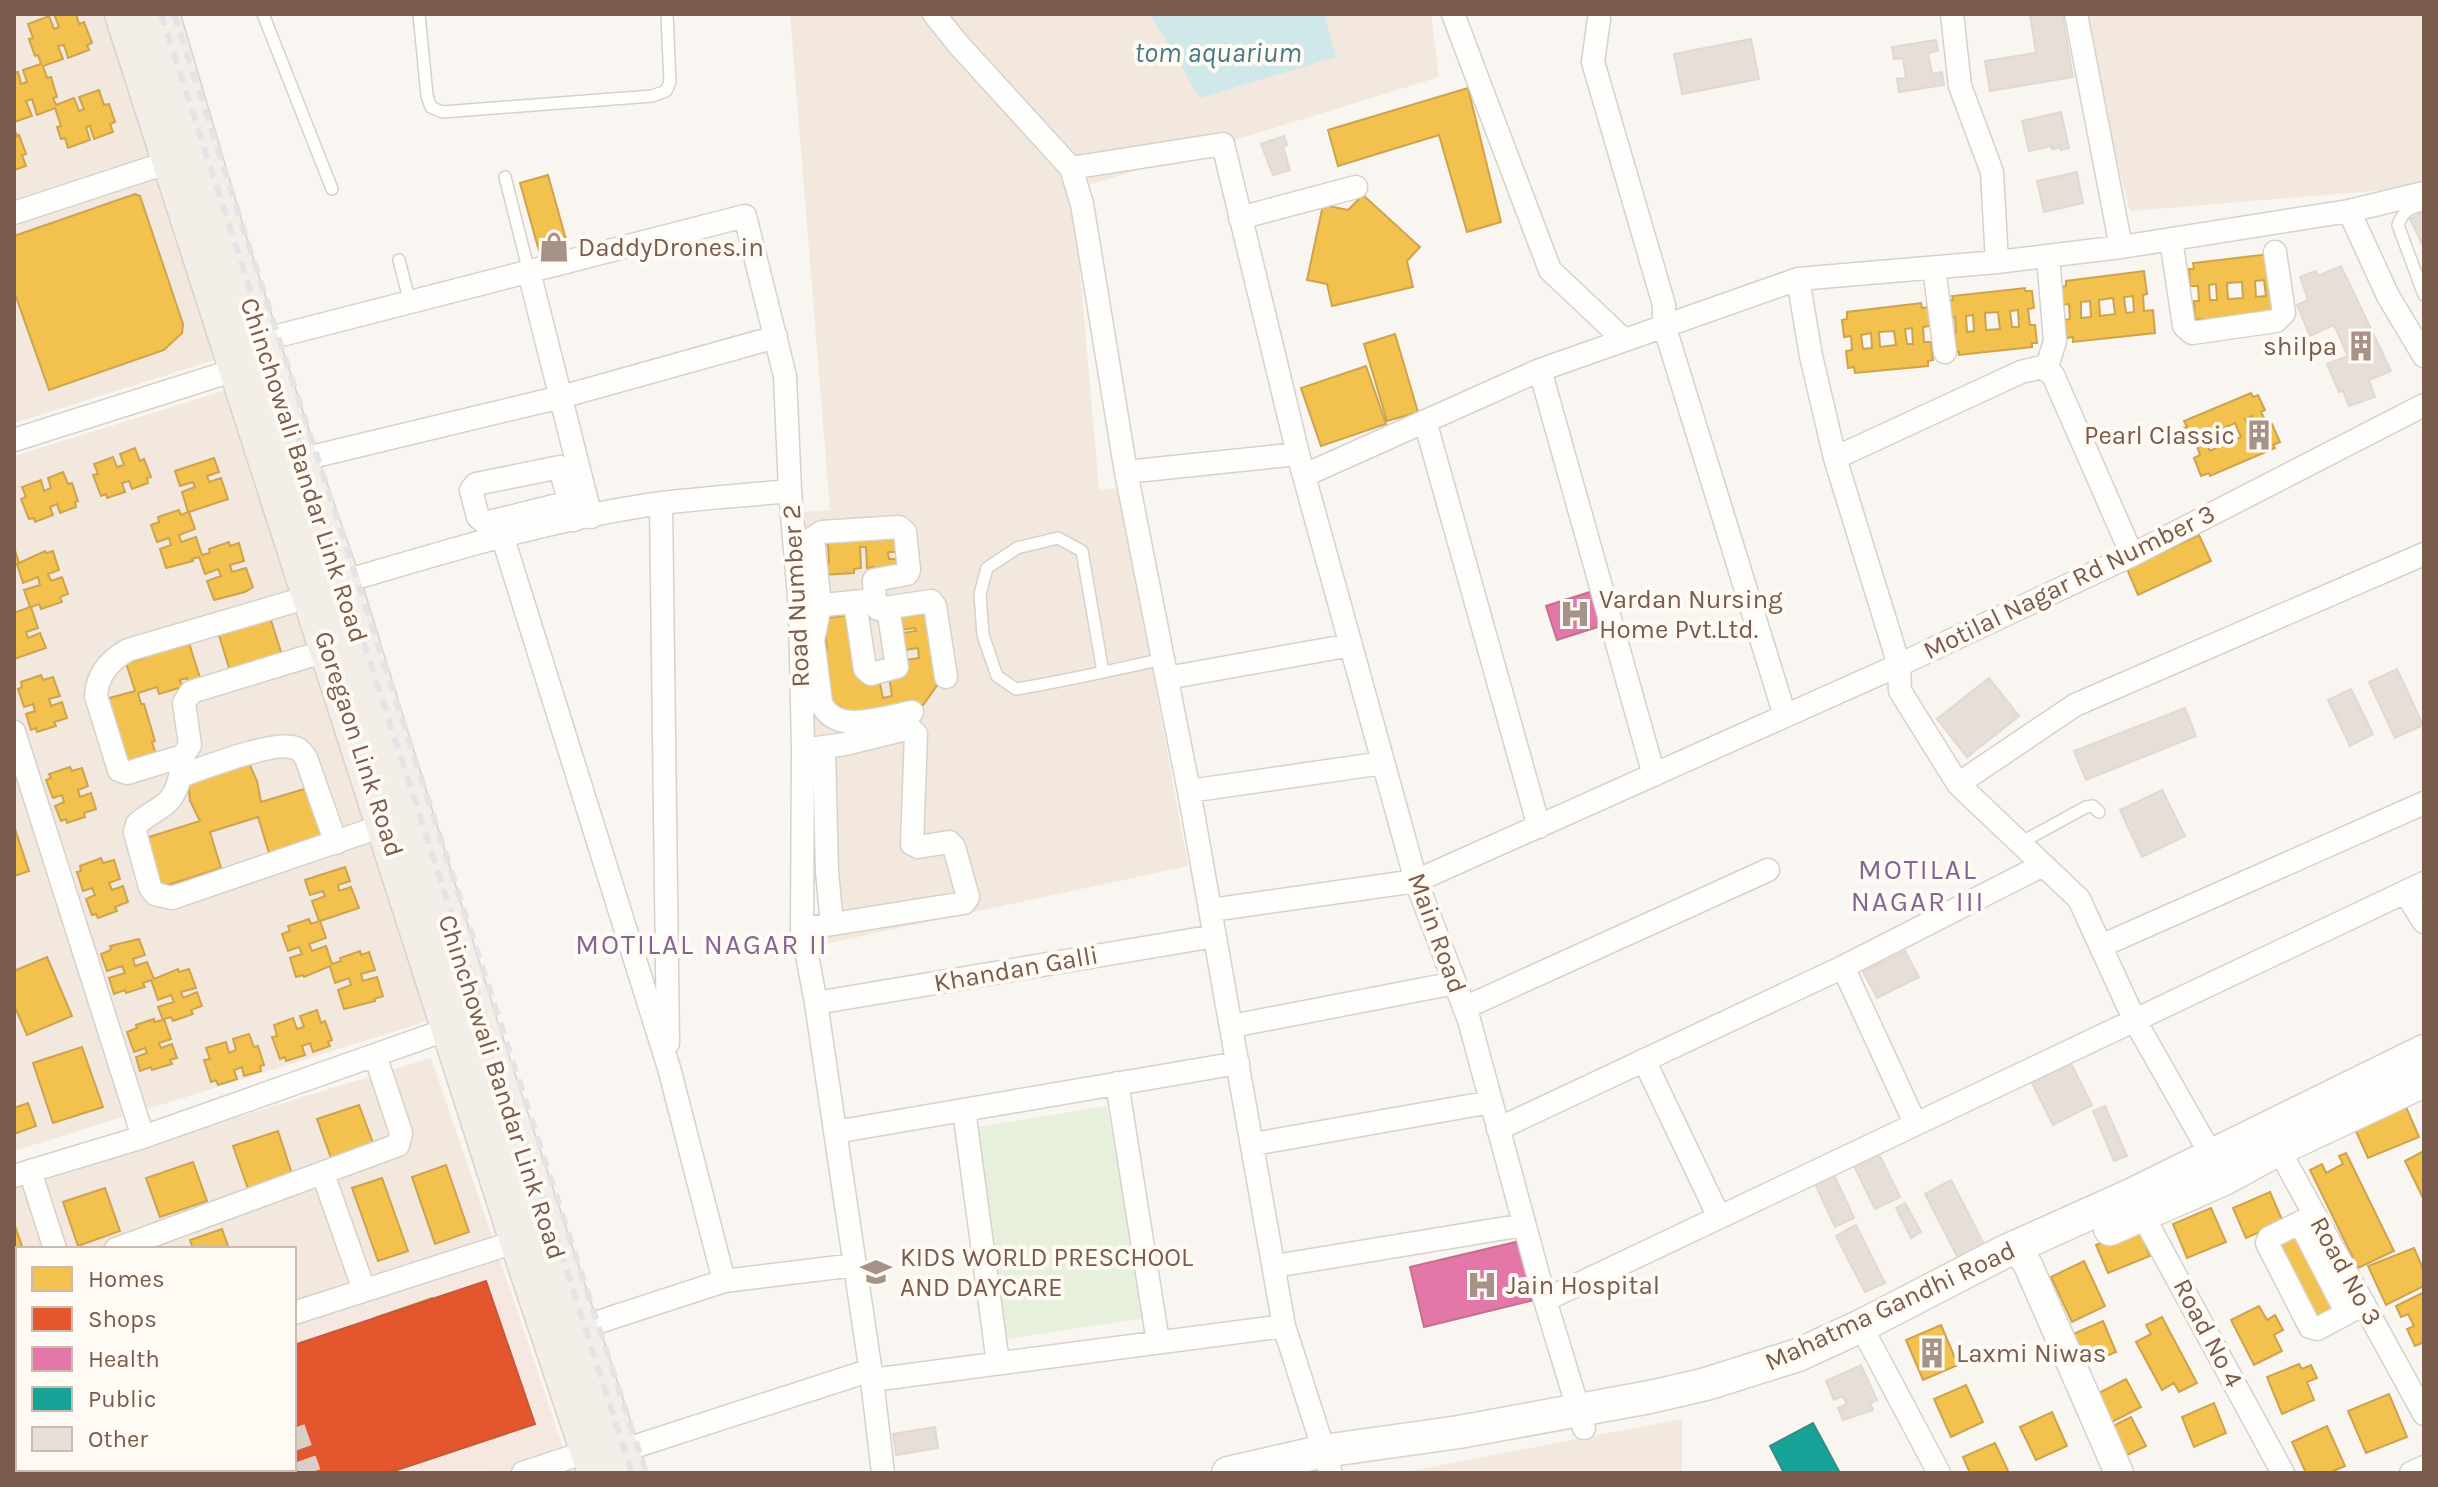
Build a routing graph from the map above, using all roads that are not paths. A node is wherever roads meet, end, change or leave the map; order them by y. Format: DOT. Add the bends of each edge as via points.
graph roads {
  1 [pos="123,14"];
  2 [pos="161,14"];
  3 [pos="263,14"];
  4 [pos="419,14"];
  5 [pos="667,14"];
  6 [pos="934,14"];
  7 [pos="1453,14"];
  8 [pos="1952,14"];
  9 [pos="2076,14"];
  10 [pos="1599,19"];
  11 [pos="172,161"];
  12 [pos="1071,168"];
  13 [pos="505,177"];
  14 [pos="1356,187"];
  15 [pos="332,189"];
  16 [pos="2424,193"];
  17 [pos="2424,205"];
  18 [pos="2349,211"];
  19 [pos="14,213"];
  20 [pos="1240,218"];
  21 [pos="2171,239"];
  22 [pos="2121,247"];
  23 [pos="2275,252"];
  24 [pos="2048,256"];
  25 [pos="399,260"];
  26 [pos="1997,262"];
  27 [pos="1934,268"];
  28 [pos="529,272"];
  29 [pos="1798,279"];
  30 [pos="2424,295"];
  31 [pos="410,303"];
  32 [pos="1664,325"];
  33 [pos="776,337"];
  34 [pos="262,340"];
  35 [pos="1624,340"];
  36 [pos="1945,352"];
  37 [pos="2424,356"];
  38 [pos="238,369"];
  39 [pos="1540,370"];
  40 [pos="2046,370"];
  41 [pos="561,397"];
  42 [pos="2424,405"];
  43 [pos="1425,421"];
  44 [pos="14,440"];
  45 [pos="1835,458"];
  46 [pos="299,460"];
  47 [pos="1302,465"];
  48 [pos="1126,472"];
  49 [pos="790,491"];
  50 [pos="661,503"];
  51 [pos="579,513"];
  52 [pos="502,535"];
  53 [pos="2424,554"];
  54 [pos="2132,555"];
  55 [pos="327,589"];
  56 [pos="873,603"];
  57 [pos="810,607"];
  58 [pos="1351,645"];
  59 [pos="329,650"];
  60 [pos="1899,665"];
  61 [pos="1165,669"];
  62 [pos="1103,672"];
  63 [pos="946,677"];
  64 [pos="912,712"];
  65 [pos="1785,716"];
  66 [pos="14,732"];
  67 [pos="814,749"];
  68 [pos="1383,763"];
  69 [pos="1654,775"];
  70 [pos="1958,784"];
  71 [pos="1189,791"];
  72 [pos="2424,803"];
  73 [pos="2099,812"];
  74 [pos="385,825"];
  75 [pos="1539,827"];
  76 [pos="336,843"];
  77 [pos="2020,843"];
  78 [pos="2043,865"];
  79 [pos="1768,870"];
  80 [pos="1416,881"];
  81 [pos="2414,887"];
  82 [pos="1211,910"];
  83 [pos="2424,922"];
  84 [pos="832,924"];
  85 [pos="802,929"];
  86 [pos="1215,936"];
  87 [pos="2101,946"];
  88 [pos="1843,967"];
  89 [pos="1455,983"];
  90 [pos="816,1003"];
  91 [pos="1464,1008"];
  92 [pos="2134,1019"];
  93 [pos="464,1023"];
  94 [pos="1232,1026"];
  95 [pos="2424,1051"];
  96 [pos="375,1055"];
  97 [pos="1644,1060"];
  98 [pos="1238,1063"];
  99 [pos="669,1068"];
  100 [pos="1117,1083"];
  101 [pos="2422,1088"];
  102 [pos="1491,1102"];
  103 [pos="964,1110"];
  104 [pos="1915,1123"];
  105 [pos="1498,1129"];
  106 [pos="835,1132"];
  107 [pos="143,1137"];
  108 [pos="2273,1138"];
  109 [pos="1254,1144"];
  110 [pos="2218,1167"];
  111 [pos="22,1174"];
  112 [pos="323,1174"];
  113 [pos="2138,1204"];
  114 [pos="1719,1217"];
  115 [pos="2308,1219"];
  116 [pos="1524,1225"];
  117 [pos="167,1240"];
  118 [pos="518,1241"];
  119 [pos="54,1247"];
  120 [pos="127,1247"];
  121 [pos="2016,1258"];
  122 [pos="855,1265"];
  123 [pos="1275,1266"];
  124 [pos="724,1281"];
  125 [pos="364,1290"];
  126 [pos="1545,1300"];
  127 [pos="2354,1305"];
  128 [pos="296,1312"];
  129 [pos="1284,1326"];
  130 [pos="580,1328"];
  131 [pos="1865,1332"];
  132 [pos="1158,1342"];
  133 [pos="998,1363"];
  134 [pos="872,1375"];
  135 [pos="2424,1414"];
  136 [pos="1581,1420"];
  137 [pos="608,1462"];
  138 [pos="1328,1466"];
  139 [pos="2424,1467"];
  140 [pos="1237,1472"];
  141 [pos="523,1473"];
  142 [pos="883,1473"];
  143 [pos="1939,1473"];
  144 [pos="2106,1473"];
  145 [pos="2119,1473"];
  146 [pos="2283,1473"];
  147 [pos="2411,1473"];
  1 -- 11 [label="main road, Goregaon Link Road"];
  2 -- 34 [label="main road, Chinchowali Bandar Link Road"];
  3 -- 15 [label="lane"];
  4 -- 5 [label="lane" via="427,96 431,107 442,112 666,91"];
  6 -- 12 [label="street"];
  7 -- 35 [label="street" via="1550,270"];
  8 -- 26 [label="street" via="1960,86 1992,172"];
  9 -- 22 [label="street"];
  10 -- 32 [label="street" via="1593,62 1664,305"];
  11 -- 19 [label="street"];
  11 -- 38 [label="main road, Goregaon Link Road"];
  12 -- 20 [label="street, Main Road" via="1223,144"];
  12 -- 48 [label="street" via="1082,204"];
  13 -- 28 [label="lane"];
  14 -- 20 [label="street"];
  16 -- 18 [label="street"];
  17 -- 30 [label="lane" via="2403,213 2398,225"];
  18 -- 21 [label="street"];
  18 -- 37 [label="street" via="2388,296"];
  20 -- 47 [label="street, Main Road"];
  21 -- 22 [label="street"];
  21 -- 23 [label="street" via="2184,326 2192,333 2276,321 2284,313"];
  22 -- 24 [label="street"];
  24 -- 26 [label="street"];
  24 -- 40 [label="street" via="2055,341"];
  25 -- 31 [label="lane"];
  26 -- 27 [label="street"];
  27 -- 29 [label="street"];
  27 -- 36 [label="street"];
  28 -- 31 [label="street, Road Number 2"];
  28 -- 33 [label="street, Road Number 2" via="745,216"];
  28 -- 41 [label="street"];
  29 -- 32 [label="street"];
  29 -- 45 [label="street, Motilal Nagar Rd Number 3"];
  31 -- 34 [label="street, Road Number 2"];
  32 -- 35 [label="street"];
  32 -- 65 [label="street"];
  33 -- 41 [label="street"];
  33 -- 49 [label="street, Road Number 2" via="785,376"];
  34 -- 46 [label="main road, Chinchowali Bandar Link Road"];
  35 -- 39 [label="street"];
  38 -- 44 [label="street"];
  38 -- 55 [label="main road, Goregaon Link Road"];
  39 -- 43 [label="street"];
  39 -- 69 [label="street"];
  40 -- 45 [label="street" via="2021,372"];
  40 -- 54 [label="street" via="2053,375"];
  41 -- 46 [label="street"];
  41 -- 51 [label="street"];
  42 -- 54 [label="street, Motilal Nagar Rd Number 3"];
  43 -- 47 [label="street"];
  43 -- 75 [label="street"];
  45 -- 60 [label="street, Motilal Nagar Rd Number 3"];
  46 -- 55 [label="main road, Chinchowali Bandar Link Road"];
  47 -- 48 [label="street"];
  47 -- 58 [label="street, Main Road"];
  48 -- 61 [label="street"];
  49 -- 50 [label="street"];
  49 -- 57 [label="street, Road Number 2"];
  50 -- 51 [label="street"];
  50 -- 99 [label="street"];
  51 -- 52 [label="street"];
  52 -- 55 [label="street"];
  52 -- 99 [label="street"];
  53 -- 70 [label="street" via="2075,705"];
  54 -- 60 [label="street, Motilal Nagar Rd Number 3"];
  55 -- 59 [label="main road, Goregaon Link Road"];
  55 -- 59 [label="street" via="119,655 96,686 119,770 127,773 183,756 190,745 184,703 191,692"];
  55 -- 93 [label="main road, Chinchowali Bandar Link Road"];
  56 -- 57 [label="street"];
  56 -- 57 [label="street" via="874,580 909,570 905,532 899,527 822,532 813,538"];
  56 -- 63 [label="street" via="931,601"];
  57 -- 64 [label="street" via="825,712 856,722"];
  57 -- 67 [label="street, Road Number 2"];
  58 -- 61 [label="street"];
  58 -- 68 [label="street, Main Road"];
  59 -- 74 [label="main road, Goregaon Link Road"];
  60 -- 65 [label="street"];
  60 -- 70 [label="street" via="1900,691"];
  61 -- 62 [label="lane"];
  61 -- 71 [label="street"];
  62 -- 62 [label="lane" via="1016,689 997,676 983,635 980,594 987,568 1017,548 1058,538 1082,551"];
  65 -- 69 [label="street"];
  66 -- 107 [label="street"];
  67 -- 84 [label="street"];
  67 -- 84 [label="street" via="910,728 916,734 912,844 949,842 968,897 964,903"];
  67 -- 85 [label="street, Road Number 2"];
  68 -- 71 [label="street"];
  68 -- 80 [label="street, Main Road"];
  69 -- 75 [label="street"];
  70 -- 77 [label="street"];
  71 -- 82 [label="street"];
  72 -- 87 [label="street"];
  73 -- 77 [label="lane" via="2086,807"];
  74 -- 76 [label="street"];
  74 -- 93 [label="main road, Goregaon Link Road"];
  75 -- 80 [label="street"];
  76 -- 76 [label="street" via="163,898 150,887 135,832 137,824 176,794 180,776 268,748 291,746 306,758"];
  77 -- 78 [label="street"];
  78 -- 87 [label="street" via="2079,899"];
  78 -- 88 [label="street"];
  79 -- 91 [label="street"];
  80 -- 82 [label="street"];
  80 -- 89 [label="street, Main Road"];
  81 -- 83 [label="street"];
  81 -- 92 [label="street"];
  82 -- 86 [label="street"];
  84 -- 85 [label="street"];
  85 -- 90 [label="street, Road Number 2"];
  86 -- 90 [label="street, Khandan Galli"];
  86 -- 94 [label="street"];
  87 -- 92 [label="street"];
  88 -- 97 [label="street"];
  88 -- 104 [label="street"];
  89 -- 91 [label="street, Main Road"];
  89 -- 94 [label="street"];
  90 -- 106 [label="street, Road Number 2"];
  91 -- 102 [label="street, Main Road"];
  92 -- 104 [label="street"];
  92 -- 110 [label="street"];
  93 -- 96 [label="street"];
  93 -- 118 [label="main road, Goregaon Link Road"];
  93 -- 130 [label="main road, Chinchowali Bandar Link Road"];
  94 -- 98 [label="street"];
  95 -- 108 [label="main road, Mahatma Gandhi Road"];
  96 -- 107 [label="street"];
  96 -- 112 [label="street" via="402,1139 387,1151"];
  97 -- 105 [label="street"];
  97 -- 114 [label="street"];
  98 -- 100 [label="street"];
  98 -- 109 [label="street"];
  99 -- 124 [label="street"];
  100 -- 103 [label="street"];
  100 -- 132 [label="street"];
  101 -- 108 [label="main road, Mahatma Gandhi Road"];
  102 -- 105 [label="street, Main Road"];
  102 -- 109 [label="street"];
  103 -- 106 [label="street"];
  103 -- 133 [label="street"];
  104 -- 114 [label="street"];
  105 -- 116 [label="street, Main Road"];
  106 -- 122 [label="street, Road Number 2"];
  107 -- 111 [label="street"];
  108 -- 110 [label="main road, Mahatma Gandhi Road"];
  108 -- 115 [label="street, Road No 3"];
  109 -- 123 [label="street"];
  110 -- 113 [label="main road, Mahatma Gandhi Road"];
  111 -- 119 [label="street"];
  112 -- 117 [label="street"];
  112 -- 125 [label="street"];
  113 -- 121 [label="main road, Mahatma Gandhi Road"];
  113 -- 146 [label="street, Road No 4"];
  114 -- 126 [label="street"];
  115 -- 127 [label="street, Road No 3"];
  115 -- 127 [label="street" via="2267,1243 2310,1327 2317,1329"];
  116 -- 123 [label="street"];
  116 -- 126 [label="street, Main Road"];
  117 -- 120 [label="street"];
  118 -- 125 [label="street"];
  118 -- 137 [label="main road, Goregaon Link Road"];
  121 -- 131 [label="main road, Mahatma Gandhi Road"];
  121 -- 144 [label="street"];
  121 -- 145 [label="street"];
  122 -- 124 [label="street"];
  122 -- 134 [label="street, Road Number 2"];
  123 -- 129 [label="street"];
  124 -- 130 [label="street"];
  125 -- 128 [label="street"];
  126 -- 136 [label="street, Main Road"];
  127 -- 135 [label="street, Road No 3"];
  129 -- 132 [label="street"];
  129 -- 138 [label="street"];
  130 -- 137 [label="main road, Chinchowali Bandar Link Road"];
  131 -- 136 [label="main road, Mahatma Gandhi Road" via="1794,1371 1749,1388"];
  131 -- 143 [label="street"];
  132 -- 133 [label="street"];
  133 -- 134 [label="street"];
  134 -- 137 [label="street"];
  134 -- 142 [label="street, Road Number 2"];
  136 -- 138 [label="main road, Mahatma Gandhi Road" via="1465,1453"];
  137 -- 141 [label="street"];
  138 -- 140 [label="main road, Mahatma Gandhi Road"];
  139 -- 147 [label="street"];
}
